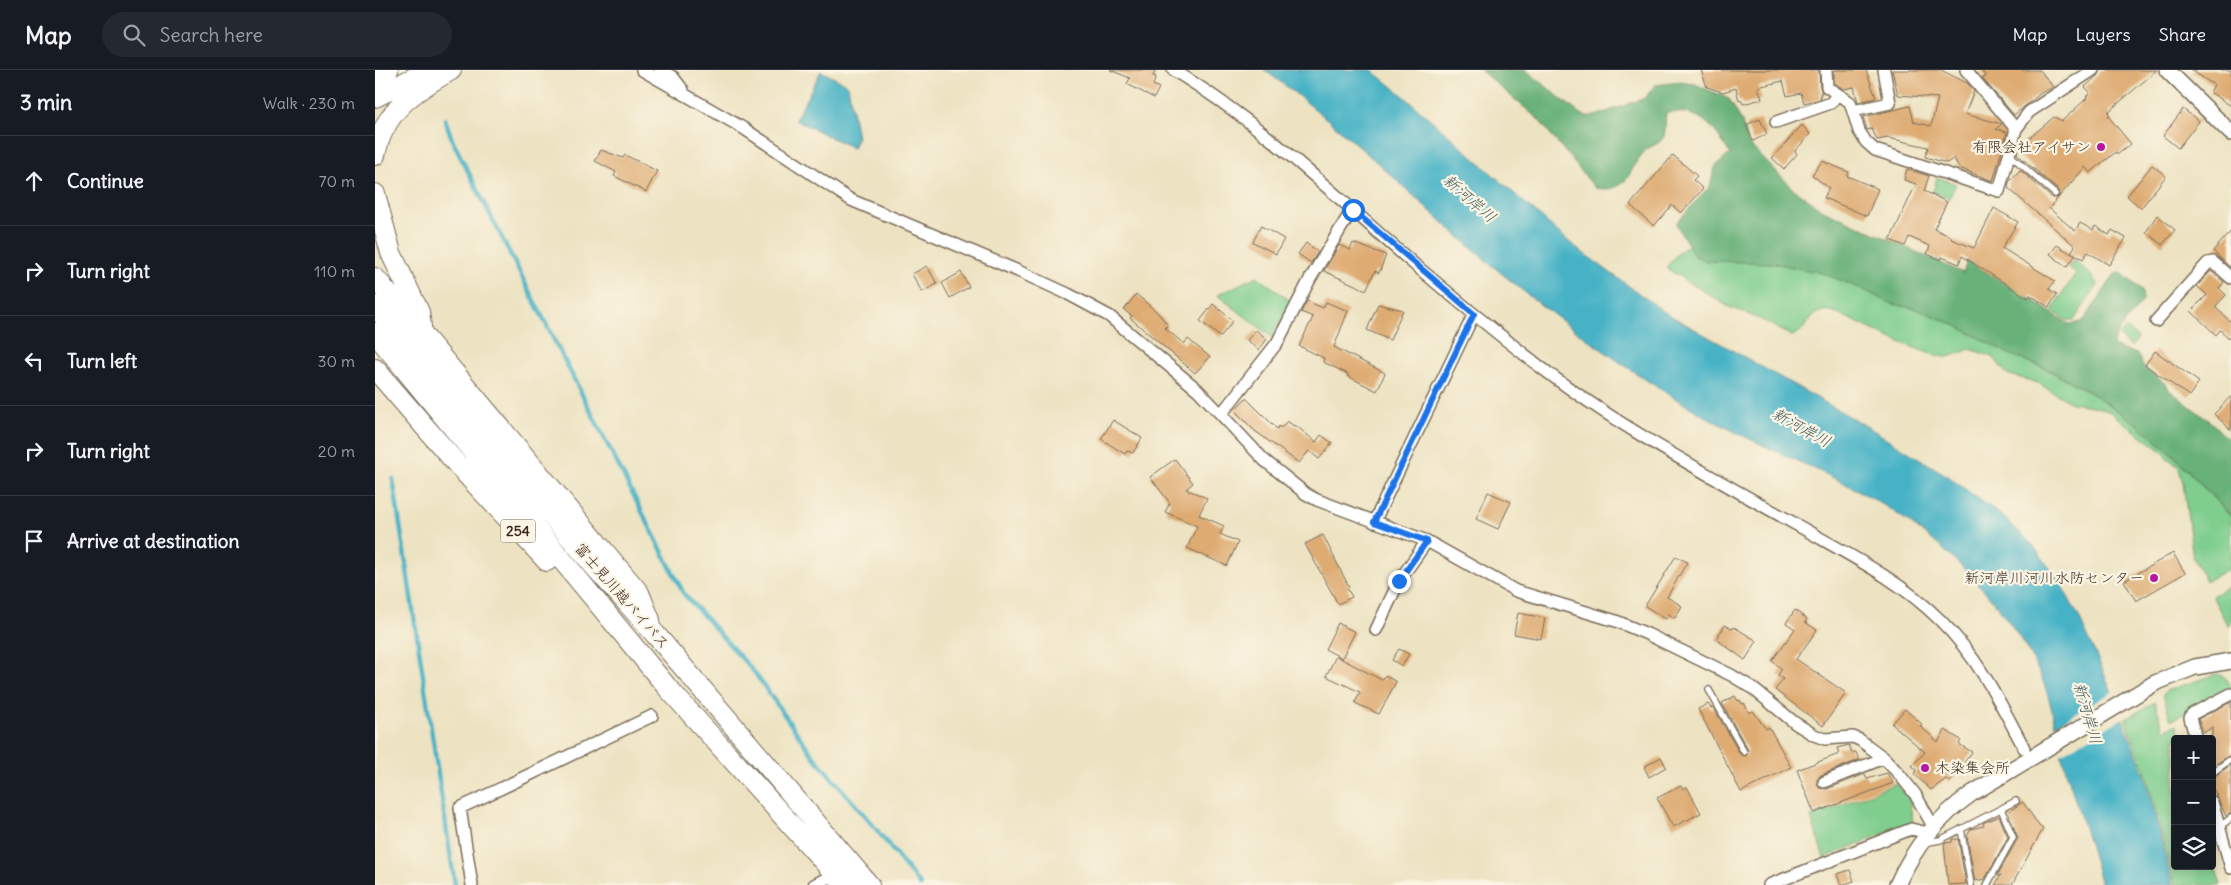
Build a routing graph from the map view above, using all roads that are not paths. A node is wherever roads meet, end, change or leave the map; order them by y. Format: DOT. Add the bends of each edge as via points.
graph roads {
  1 [pos="388,70"];
  2 [pos="430,70"];
  3 [pos="451,70"];
  4 [pos="642,70"];
  5 [pos="660,70"];
  6 [pos="1173,70"];
  7 [pos="1826,70"];
  8 [pos="1884,70"];
  9 [pos="1966,70"];
  10 [pos="2093,70"];
  11 [pos="2167,70"];
  12 [pos="375,76"];
  13 [pos="1837,94"];
  14 [pos="688,95"];
  15 [pos="375,97"];
  16 [pos="1853,112"];
  17 [pos="1776,122"];
  18 [pos="2016,129"];
  19 [pos="2231,133"];
  20 [pos="2009,154"];
  21 [pos="375,155"];
  22 [pos="375,194"];
  23 [pos="2055,194"];
  24 [pos="1353,210"];
  25 [pos="375,278"];
  26 [pos="2231,278"];
  27 [pos="375,306"];
  28 [pos="1474,314"];
  29 [pos="2156,321"];
  30 [pos="375,333"];
  31 [pos="413,352"];
  32 [pos="375,369"];
  33 [pos="1222,413"];
  34 [pos="1374,522"];
  35 [pos="1427,541"];
  36 [pos="1377,630"];
  37 [pos="2231,662"];
  38 [pos="667,688"];
  39 [pos="1709,690"];
  40 [pos="2231,694"];
  41 [pos="652,716"];
  42 [pos="2195,735"];
  43 [pos="2030,751"];
  44 [pos="1744,752"];
  45 [pos="1884,758"];
  46 [pos="2231,759"];
  47 [pos="2216,770"];
  48 [pos="1825,782"];
  49 [pos="2015,801"];
  50 [pos="2001,809"];
  51 [pos="2216,816"];
  52 [pos="2231,818"];
  53 [pos="2219,827"];
  54 [pos="1961,830"];
  55 [pos="1927,834"];
  56 [pos="2231,868"];
  57 [pos="844,874"];
  58 [pos="472,885"];
  59 [pos="814,885"];
  60 [pos="869,885"];
  61 [pos="1769,885"];
  62 [pos="1897,885"];
  63 [pos="1971,885"];
  64 [pos="1987,885"];
  1 -- 12 [label="highway"];
  2 -- 15 [label="highway"];
  3 -- 21 [label="highway" via="405,99 387,121"];
  4 -- 14 [label="street"];
  5 -- 14 [label="street" via="673,77"];
  6 -- 24 [label="street" via="1230,106 1273,139"];
  7 -- 13 [label="street" via="1827,87"];
  8 -- 16 [label="street" via="1890,103"];
  9 -- 18 [label="street"];
  10 -- 18 [label="street" via="2029,112"];
  11 -- 19 [label="street"];
  13 -- 16 [label="street" via="1850,102"];
  13 -- 17 [label="street" via="1831,103"];
  14 -- 33 [label="street" via="851,200 1018,271 1103,312 1169,364"];
  16 -- 20 [label="street" via="1859,131 1875,150 1999,191"];
  18 -- 20 [label="street"];
  20 -- 23 [label="lane"];
  22 -- 31 [label="highway" via="391,254 419,312"];
  24 -- 28 [label="street"];
  24 -- 33 [label="street" via="1310,279 1277,343"];
  25 -- 31 [label="highway, 254"];
  26 -- 29 [label="street" via="2213,262 2208,263"];
  27 -- 31 [label="highway, 富士見川越バイパス / 254"];
  28 -- 34 [label="street"];
  28 -- 43 [label="street" via="1603,411 1876,570 1909,593 1941,621 1977,664"];
  30 -- 31 [label="highway, 富士見川越バイパス / 254"];
  31 -- 38 [label="highway, 富士見川越バイパス / 254"];
  31 -- 57 [label="highway, 富士見川越バイパス / 254" via="639,593 655,634"];
  32 -- 38 [label="highway, 254" via="456,464"];
  33 -- 34 [label="street" via="1264,460 1306,494"];
  34 -- 35 [label="street"];
  35 -- 36 [label="street" via="1399,581"];
  35 -- 45 [label="street" via="1516,591 1616,621 1647,634 1738,679 1813,735 1825,739 1853,737"];
  37 -- 43 [label="street" via="2183,671 2147,687"];
  38 -- 57 [label="highway, 富士見川越バイパス / 254"];
  39 -- 44 [label="lane"];
  40 -- 42 [label="street" via="2192,714 2190,718"];
  41 -- 58 [label="street" via="461,808"];
  43 -- 55 [label="street" via="1944,814"];
  45 -- 48 [label="street"];
  45 -- 55 [label="street" via="1907,783"];
  46 -- 47 [label="lane"];
  49 -- 50 [label="lane"];
  50 -- 54 [label="lane"];
  50 -- 64 [label="lane" via="2013,837"];
  51 -- 53 [label="street"];
  52 -- 53 [label="lane"];
  53 -- 56 [label="street"];
  54 -- 55 [label="lane" via="1940,840"];
  54 -- 63 [label="lane"];
  55 -- 61 [label="street" via="1911,829"];
  55 -- 62 [label="street"];
  57 -- 59 [label="street"];
  57 -- 60 [label="highway, 富士見川越バイパス / 254"];
}
